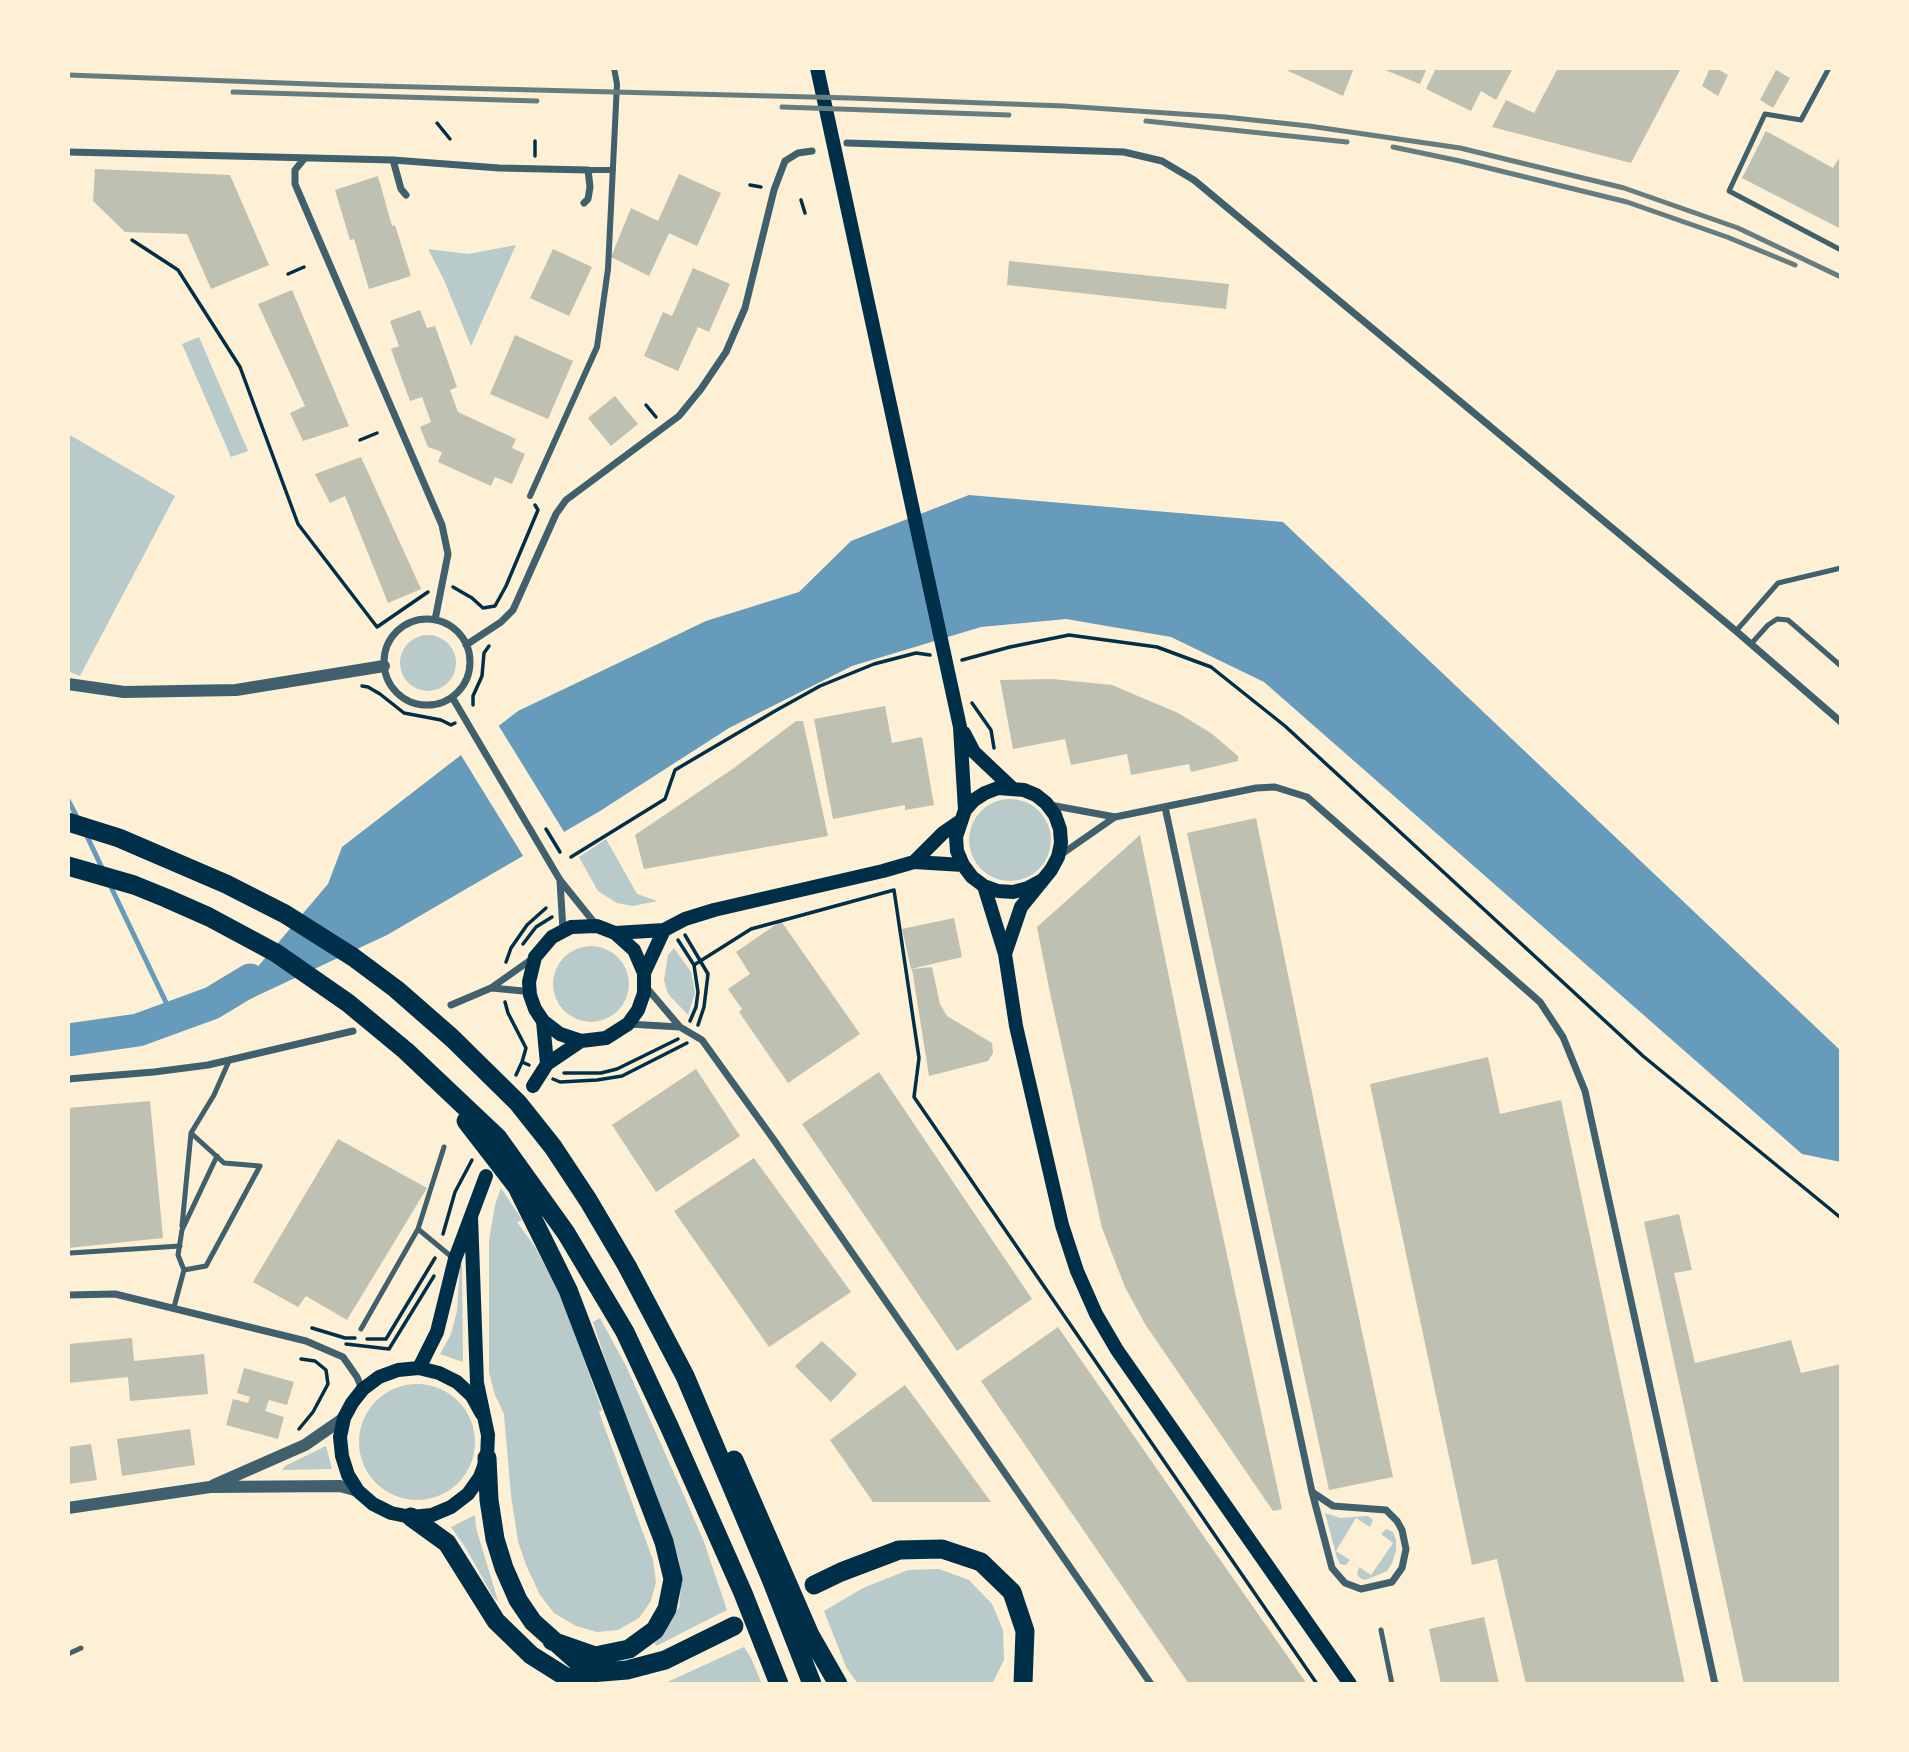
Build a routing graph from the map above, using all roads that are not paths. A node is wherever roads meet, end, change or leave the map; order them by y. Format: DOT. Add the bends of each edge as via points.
graph roads {
  1 [pos="614,68"];
  2 [pos="817,68"];
  3 [pos="1829,68"];
  4 [pos="847,143"];
  5 [pos="812,151"];
  6 [pos="69,152"];
  7 [pos="304,159"];
  8 [pos="393,160"];
  9 [pos="588,170"];
  10 [pos="613,170"];
  11 [pos="406,195"];
  12 [pos="584,203"];
  13 [pos="1841,250"];
  14 [pos="530,496"];
  15 [pos="1841,568"];
  16 [pos="436,620"];
  17 [pos="1736,631"];
  18 [pos="1751,644"];
  19 [pos="466,645"];
  20 [pos="384,666"];
  21 [pos="1841,666"];
  22 [pos="68,684"];
  23 [pos="452,697"];
  24 [pos="1841,722"];
  25 [pos="960,727"];
  26 [pos="1011,787"];
  27 [pos="1046,803"];
  28 [pos="1165,807"];
  29 [pos="962,816"];
  30 [pos="1115,817"];
  31 [pos="68,822"];
  32 [pos="1058,857"];
  33 [pos="914,862"];
  34 [pos="962,865"];
  35 [pos="68,866"];
  36 [pos="560,880"];
  37 [pos="1041,881"];
  38 [pos="984,886"];
  39 [pos="597,926"];
  40 [pos="563,930"];
  41 [pos="664,930"];
  42 [pos="615,933"];
  43 [pos="1005,954"];
  44 [pos="535,957"];
  45 [pos="644,979"];
  46 [pos="491,988"];
  47 [pos="530,995"];
  48 [pos="451,1005"];
  49 [pos="543,1021"];
  50 [pos="628,1024"];
  51 [pos="680,1027"];
  52 [pos="353,1031"];
  53 [pos="581,1041"];
  54 [pos="406,1051"];
  55 [pos="229,1061"];
  56 [pos="552,1068"];
  57 [pos="68,1079"];
  58 [pos="533,1086"];
  59 [pos="191,1133"];
  60 [pos="444,1147"];
  61 [pos="216,1156"];
  62 [pos="486,1176"];
  63 [pos="471,1216"];
  64 [pos="418,1229"];
  65 [pos="182,1230"];
  66 [pos="180,1246"];
  67 [pos="70,1253"];
  68 [pos="456,1259"];
  69 [pos="184,1270"];
  70 [pos="68,1294"];
  71 [pos="174,1307"];
  72 [pos="361,1329"];
  73 [pos="419,1368"];
  74 [pos="363,1390"];
  75 [pos="482,1414"];
  76 [pos="344,1418"];
  77 [pos="487,1458"];
  78 [pos="210,1487"];
  79 [pos="358,1491"];
  80 [pos="1312,1492"];
  81 [pos="68,1508"];
  82 [pos="411,1517"];
  83 [pos="814,1585"];
  84 [pos="734,1626"];
  85 [pos="1381,1630"];
  86 [pos="801,1634"];
  87 [pos="552,1641"];
  88 [pos="81,1648"];
  89 [pos="68,1654"];
  90 [pos="1023,1674"];
  91 [pos="584,1679"];
  92 [pos="779,1684"];
  93 [pos="812,1684"];
  94 [pos="838,1684"];
  95 [pos="1008,1684"];
  96 [pos="1151,1684"];
  97 [pos="1350,1684"];
  98 [pos="1392,1684"];
  99 [pos="1715,1684"];
  1 -- 10 [label="street"];
  2 -- 25 [label="main road"];
  3 -- 13 [label="lane" via="1801,120 1765,114 1729,191"];
  4 -- 17 [label="street" via="1124,152 1161,161 1194,180"];
  5 -- 19 [label="street" via="785,161 745,307 726,352 701,389 679,416 566,500 513,610"];
  6 -- 7 [label="street"];
  7 -- 8 [label="street"];
  7 -- 16 [label="street" via="295,170 295,184 442,525 447,554"];
  8 -- 9 [label="street"];
  8 -- 11 [label="street"];
  9 -- 10 [label="street"];
  9 -- 12 [label="street" via="590,187"];
  10 -- 14 [label="street" via="608,269 597,347"];
  15 -- 17 [label="lane" via="1778,583"];
  16 -- 19 [label="street" via="454,629"];
  16 -- 20 [label="street" via="402,627 388,644"];
  17 -- 18 [label="street"];
  18 -- 21 [label="lane" via="1777,619 1788,620"];
  18 -- 24 [label="street"];
  19 -- 23 [label="street" via="468,674"];
  20 -- 22 [label="street" via="236,690 124,692"];
  20 -- 23 [label="street" via="394,690 404,699 428,705"];
  23 -- 36 [label="street"];
  25 -- 26 [label="main road" via="974,752"];
  25 -- 29 [label="main road"];
  26 -- 27 [label="main road"];
  26 -- 29 [label="main road" via="985,793"];
  27 -- 30 [label="street"];
  27 -- 32 [label="main road" via="1059,829"];
  28 -- 30 [label="street"];
  28 -- 80 [label="street"];
  28 -- 99 [label="street" via="1256,788 1275,787 1307,797 1540,1002 1563,1037 1585,1091"];
  29 -- 33 [label="main road"];
  29 -- 34 [label="main road" via="956,836"];
  30 -- 32 [label="street"];
  31 -- 86 [label="highway" via="226,884 354,957 396,989 518,1103 553,1147 627,1266 685,1376"];
  32 -- 37 [label="main road"];
  33 -- 34 [label="main road"];
  33 -- 41 [label="main road" via="714,910"];
  34 -- 38 [label="main road"];
  35 -- 54 [label="highway" via="156,894 265,947 348,1003"];
  36 -- 39 [label="street"];
  36 -- 40 [label="street"];
  37 -- 38 [label="main road" via="1013,892"];
  37 -- 43 [label="main road" via="1021,907"];
  38 -- 43 [label="main road"];
  39 -- 40 [label="main road"];
  39 -- 42 [label="main road"];
  40 -- 44 [label="main road"];
  41 -- 42 [label="main road"];
  41 -- 45 [label="main road"];
  42 -- 45 [label="main road" via="634,950"];
  43 -- 97 [label="main road" via="1016,1026 1062,1225 1096,1314"];
  44 -- 46 [label="street"];
  44 -- 47 [label="main road"];
  45 -- 50 [label="main road" via="638,1010"];
  45 -- 51 [label="street"];
  46 -- 47 [label="street"];
  46 -- 48 [label="street"];
  47 -- 49 [label="main road"];
  49 -- 53 [label="main road" via="560,1034"];
  49 -- 56 [label="main road"];
  50 -- 51 [label="street"];
  50 -- 53 [label="main road" via="606,1038"];
  51 -- 96 [label="street" via="702,1040 750,1106"];
  52 -- 55 [label="street"];
  53 -- 56 [label="main road"];
  54 -- 87 [label="highway" via="517,1187 568,1290 664,1542 673,1579 667,1608 655,1630 629,1649 595,1656"];
  54 -- 92 [label="highway" via="498,1138 566,1233 625,1332"];
  55 -- 57 [label="street"];
  55 -- 59 [label="lane"];
  56 -- 58 [label="main road"];
  59 -- 61 [label="lane"];
  59 -- 65 [label="lane"];
  60 -- 64 [label="lane"];
  61 -- 65 [label="lane"];
  61 -- 69 [label="lane" via="224,1163 260,1166 206,1266"];
  62 -- 63 [label="main road"];
  63 -- 68 [label="main road"];
  63 -- 75 [label="main road"];
  64 -- 68 [label="lane"];
  64 -- 72 [label="lane"];
  65 -- 66 [label="lane"];
  66 -- 67 [label="lane"];
  66 -- 69 [label="lane"];
  68 -- 73 [label="main road" via="437,1332"];
  69 -- 71 [label="lane"];
  70 -- 71 [label="street" via="116,1294"];
  71 -- 74 [label="street" via="331,1351 348,1363"];
  73 -- 74 [label="main road" via="379,1377"];
  73 -- 75 [label="main road" via="457,1382"];
  74 -- 76 [label="main road"];
  75 -- 77 [label="main road"];
  76 -- 78 [label="street" via="305,1445"];
  76 -- 79 [label="main road" via="342,1456"];
  77 -- 82 [label="main road" via="468,1494 432,1515"];
  77 -- 87 [label="highway" via="495,1539 504,1568 533,1622"];
  78 -- 79 [label="street" via="340,1486"];
  78 -- 81 [label="street"];
  79 -- 82 [label="main road" via="391,1513"];
  80 -- 80 [label="street" via="1332,1568 1345,1583 1361,1589 1392,1582 1402,1568 1406,1549 1397,1521 1386,1510 1333,1506"];
  82 -- 91 [label="highway" via="447,1543 496,1621 531,1655"];
  83 -- 90 [label="highway" via="899,1550 942,1549 981,1562 1012,1592 1025,1631"];
  84 -- 91 [label="highway" via="664,1660"];
  85 -- 98 [label="lane"];
  86 -- 93 [label="highway"];
  86 -- 94 [label="highway"];
  87 -- 91 [label="highway"];
  88 -- 89 [label="lane"];
  90 -- 95 [label="highway"];
}
